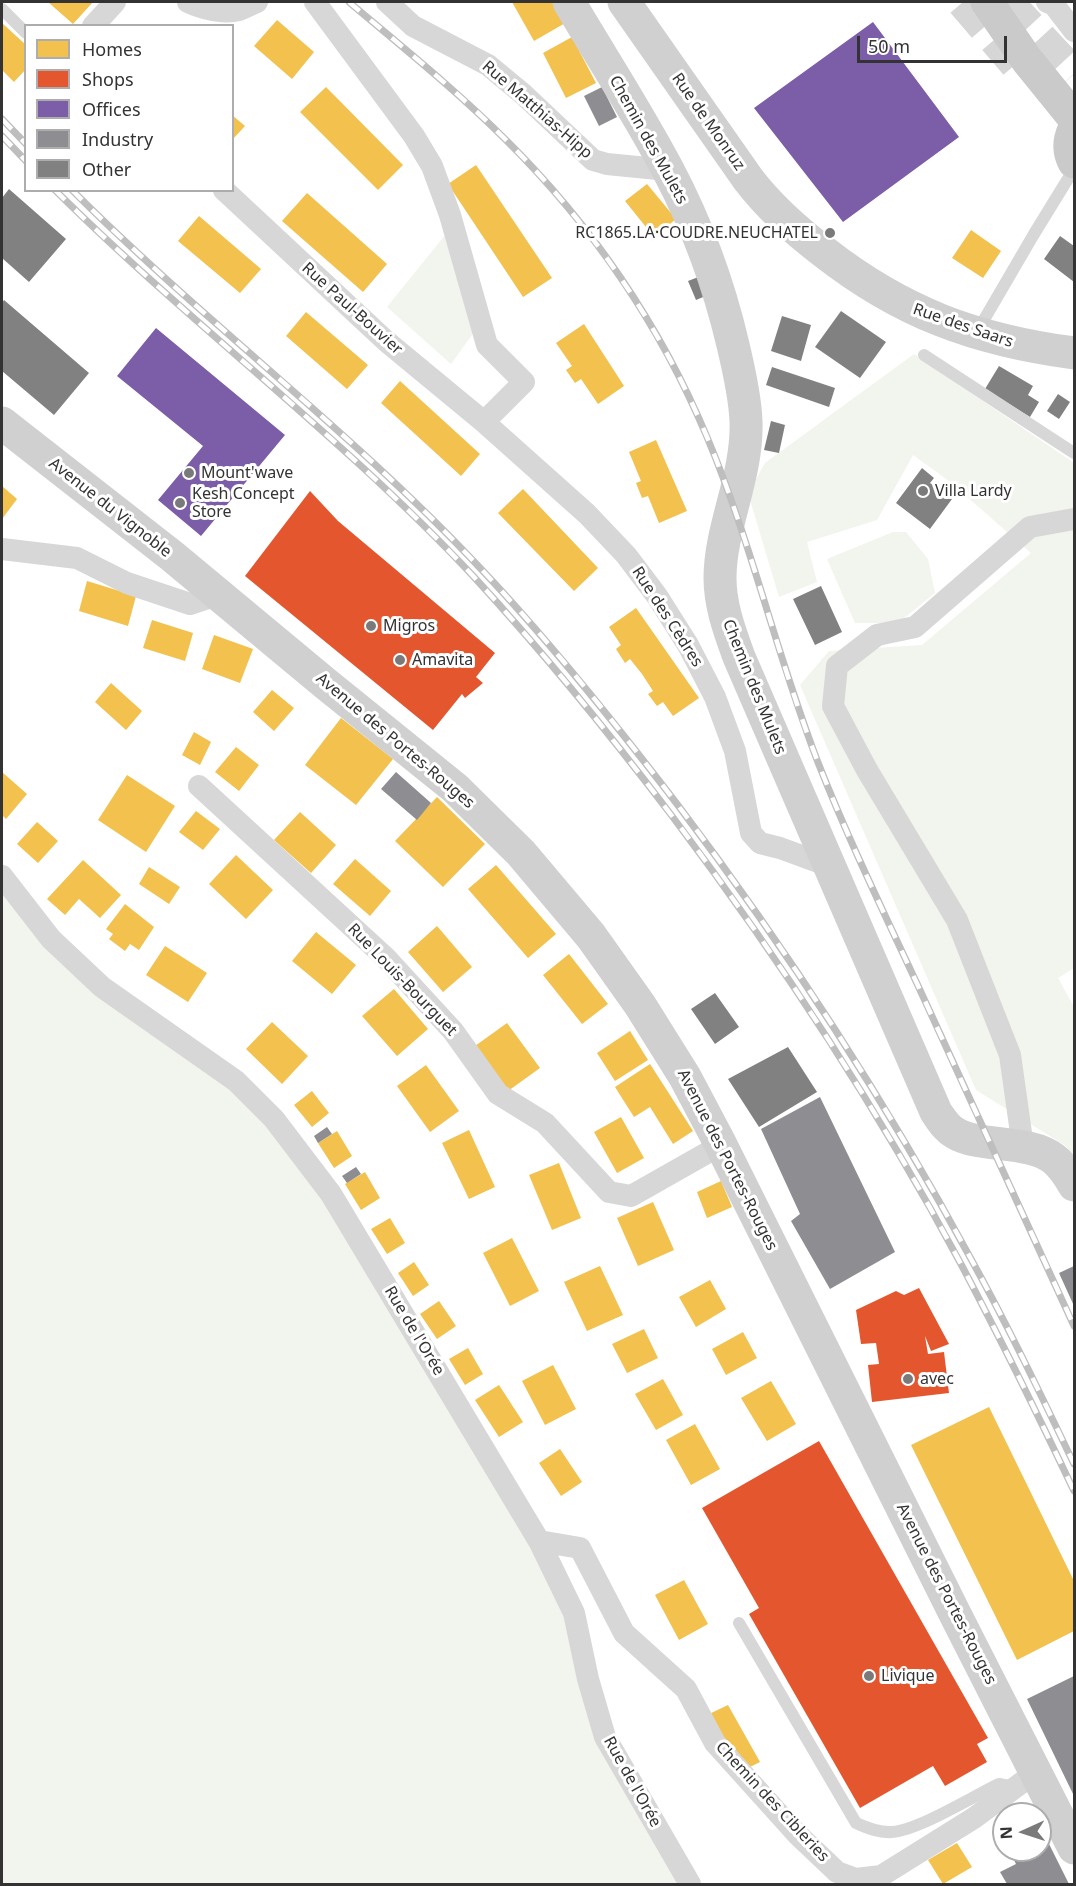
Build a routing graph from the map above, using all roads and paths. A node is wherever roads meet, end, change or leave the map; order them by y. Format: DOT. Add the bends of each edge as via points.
graph roads {
  1 [pos="115,2"];
  2 [pos="188,2"];
  3 [pos="257,2"];
  4 [pos="315,2"];
  5 [pos="387,2"];
  6 [pos="569,2"];
  7 [pos="624,2"];
  8 [pos="1047,2"];
  9 [pos="995,4"];
  10 [pos="2,9"];
  11 [pos="95,24"];
  12 [pos="24,31"];
  13 [pos="1074,31"];
  14 [pos="1074,118"];
  15 [pos="1074,129"];
  16 [pos="1074,162"];
  17 [pos="1074,169"];
  18 [pos="668,170"];
  19 [pos="226,192"];
  20 [pos="801,235"];
  21 [pos="976,334"];
  22 [pos="1074,353"];
  23 [pos="924,355"];
  24 [pos="484,422"];
  25 [pos="2,423"];
  26 [pos="1074,453"];
  27 [pos="1074,519"];
  28 [pos="2,549"];
  29 [pos="217,595"];
  30 [pos="199,786"];
  31 [pos="811,825"];
  32 [pos="780,848"];
  33 [pos="829,866"];
  34 [pos="2,876"];
  35 [pos="722,1144"];
  36 [pos="1012,1145"];
  37 [pos="1074,1185"];
  38 [pos="539,1541"];
  39 [pos="739,1623"];
  40 [pos="1025,1779"];
  41 [pos="1074,1848"];
  42 [pos="690,1884"];
  1 -- 11 [label="street"];
  2 -- 3 [label="street" via="218,10 240,10"];
  4 -- 24 [label="street" via="432,166 487,345 524,382"];
  5 -- 18 [label="street, Rue Matthias-Hipp" via="413,26 488,64 593,160"];
  6 -- 18 [label="street, Chemin des Mulets"];
  7 -- 20 [label="street, Rue de Monruz" via="748,179"];
  8 -- 13 [label="street" via="1054,5"];
  9 -- 14 [label="main road" via="1027,60"];
  10 -- 12 [label="lane"];
  15 -- 16 [label="main road" via="1070,144"];
  17 -- 21 [label="lane"];
  18 -- 31 [label="street, Chemin des Mulets" via="717,288 745,405 743,461 721,566 724,613"];
  19 -- 24 [label="street, Rue Paul-Bouvier" via="386,341"];
  20 -- 21 [label="street, Rue des Saars" via="888,297"];
  21 -- 22 [label="street, Rue des Saars"];
  23 -- 26 [label="lane"];
  24 -- 32 [label="street, Rue des Cèdres" via="587,514 626,555 657,596 702,669 727,724 751,833 760,843"];
  25 -- 29 [label="street, Avenue du Vignoble"];
  27 -- 36 [label="street" via="1030,527 915,627 877,636 837,666 833,706 957,920 1010,1055"];
  28 -- 29 [label="street" via="77,558 127,583 190,604"];
  29 -- 35 [label="street, Avenue des Portes-Rouges" via="455,788 521,853 591,936 640,1005"];
  30 -- 35 [label="street, Rue Louis-Bourguet" via="385,957 453,1030 498,1094 545,1123 609,1192 631,1196"];
  31 -- 32 [label="street"];
  31 -- 33 [label="street, Chemin des Mulets"];
  32 -- 33 [label="street, Rue des Cèdres"];
  33 -- 36 [label="street, Chemin des Mulets" via="933,1106 954,1133"];
  34 -- 38 [label="street, Rue de l'Orée" via="51,939 102,987 236,1081 274,1119 331,1194"];
  35 -- 40 [label="street, Avenue des Portes-Rouges"];
  36 -- 37 [label="street, Chemin des Mulets" via="1054,1159"];
  38 -- 40 [label="street, Chemin des Cibleries" via="580,1548 624,1633 686,1689 715,1743 837,1872 856,1879 881,1876 974,1818"];
  38 -- 42 [label="street, Rue de l'Orée" via="574,1613 605,1737"];
  39 -- 40 [label="lane" via="856,1823 891,1832 910,1828 999,1784"];
  40 -- 41 [label="street, Avenue des Portes-Rouges"];
}
